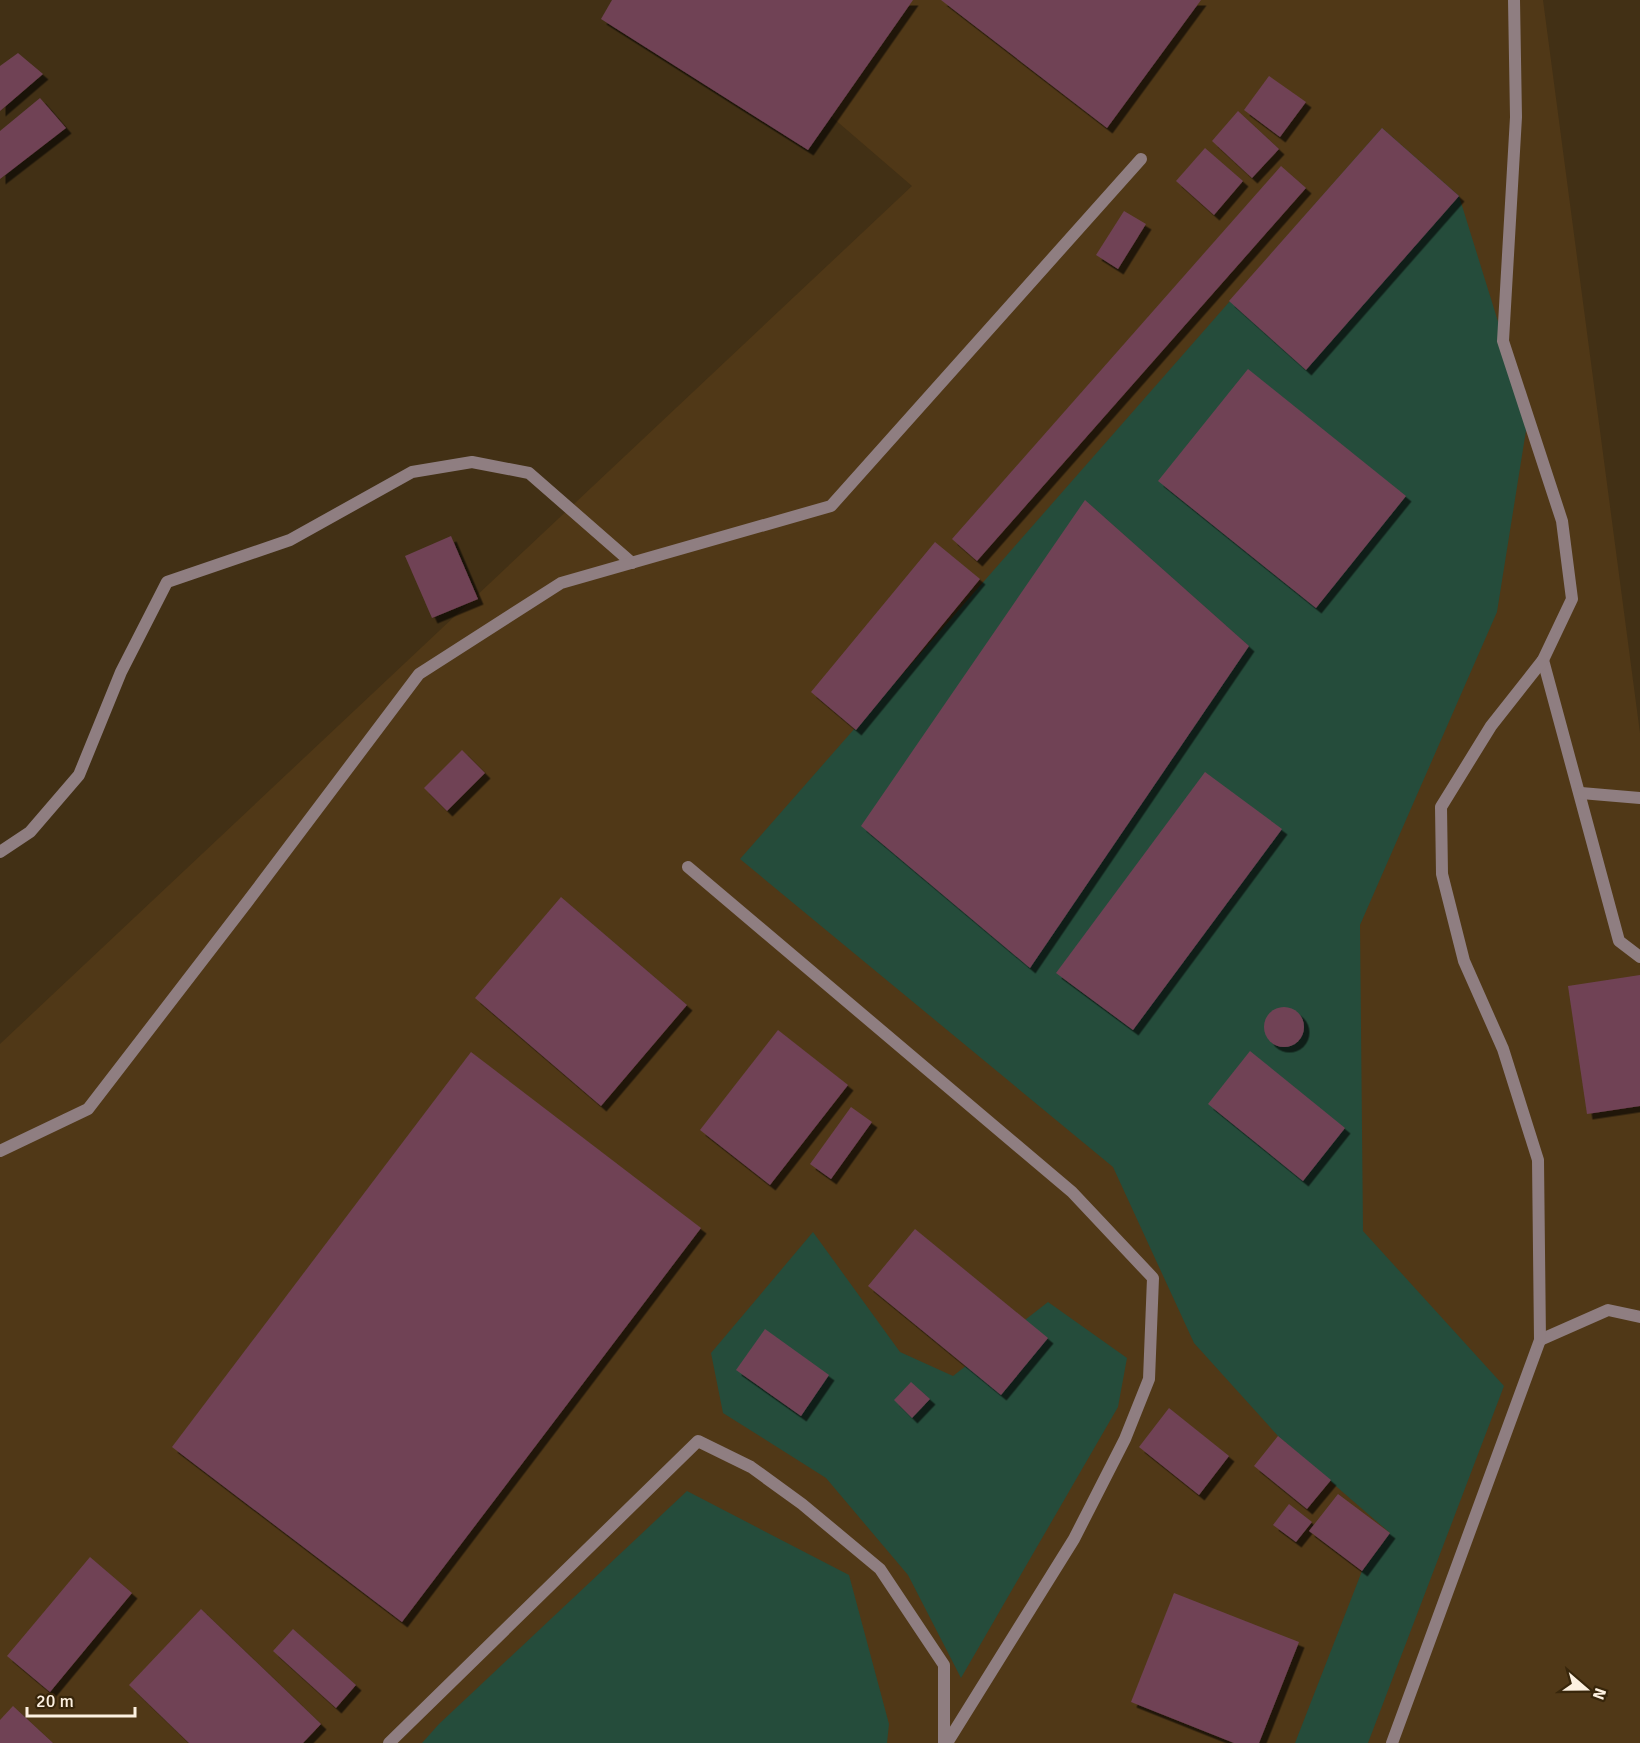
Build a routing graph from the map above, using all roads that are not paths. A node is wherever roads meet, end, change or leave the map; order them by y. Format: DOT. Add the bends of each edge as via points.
graph roads {
  1 [pos="1514,0"];
  2 [pos="1141,159"];
  3 [pos="632,563"];
  4 [pos="1543,660"];
  5 [pos="1581,793"];
  6 [pos="1640,798"];
  7 [pos="0,852"];
  8 [pos="688,867"];
  9 [pos="1640,957"];
  10 [pos="0,1151"];
  11 [pos="1640,1317"];
  12 [pos="1540,1340"];
  13 [pos="389,1743"];
  14 [pos="945,1743"];
  15 [pos="1392,1743"];
  1 -- 4 [label="lane" via="1516,117 1503,341 1562,521 1572,599"];
  2 -- 3 [label="lane" via="831,506"];
  3 -- 7 [label="lane" via="529,473 472,462 412,472 290,540 167,582 121,672 79,775 30,832"];
  3 -- 10 [label="lane" via="561,583 418,674 88,1109"];
  4 -- 5 [label="lane"];
  4 -- 12 [label="lane" via="1491,726 1441,807 1442,874 1464,961 1503,1049 1538,1160"];
  5 -- 6 [label="lane"];
  5 -- 9 [label="lane" via="1619,941"];
  8 -- 14 [label="lane" via="1072,1192 1153,1278 1149,1379 1125,1439 1074,1539"];
  11 -- 12 [label="lane" via="1608,1310"];
  12 -- 15 [label="lane"];
  13 -- 14 [label="lane" via="698,1441 751,1467 880,1569 944,1665"];
}
